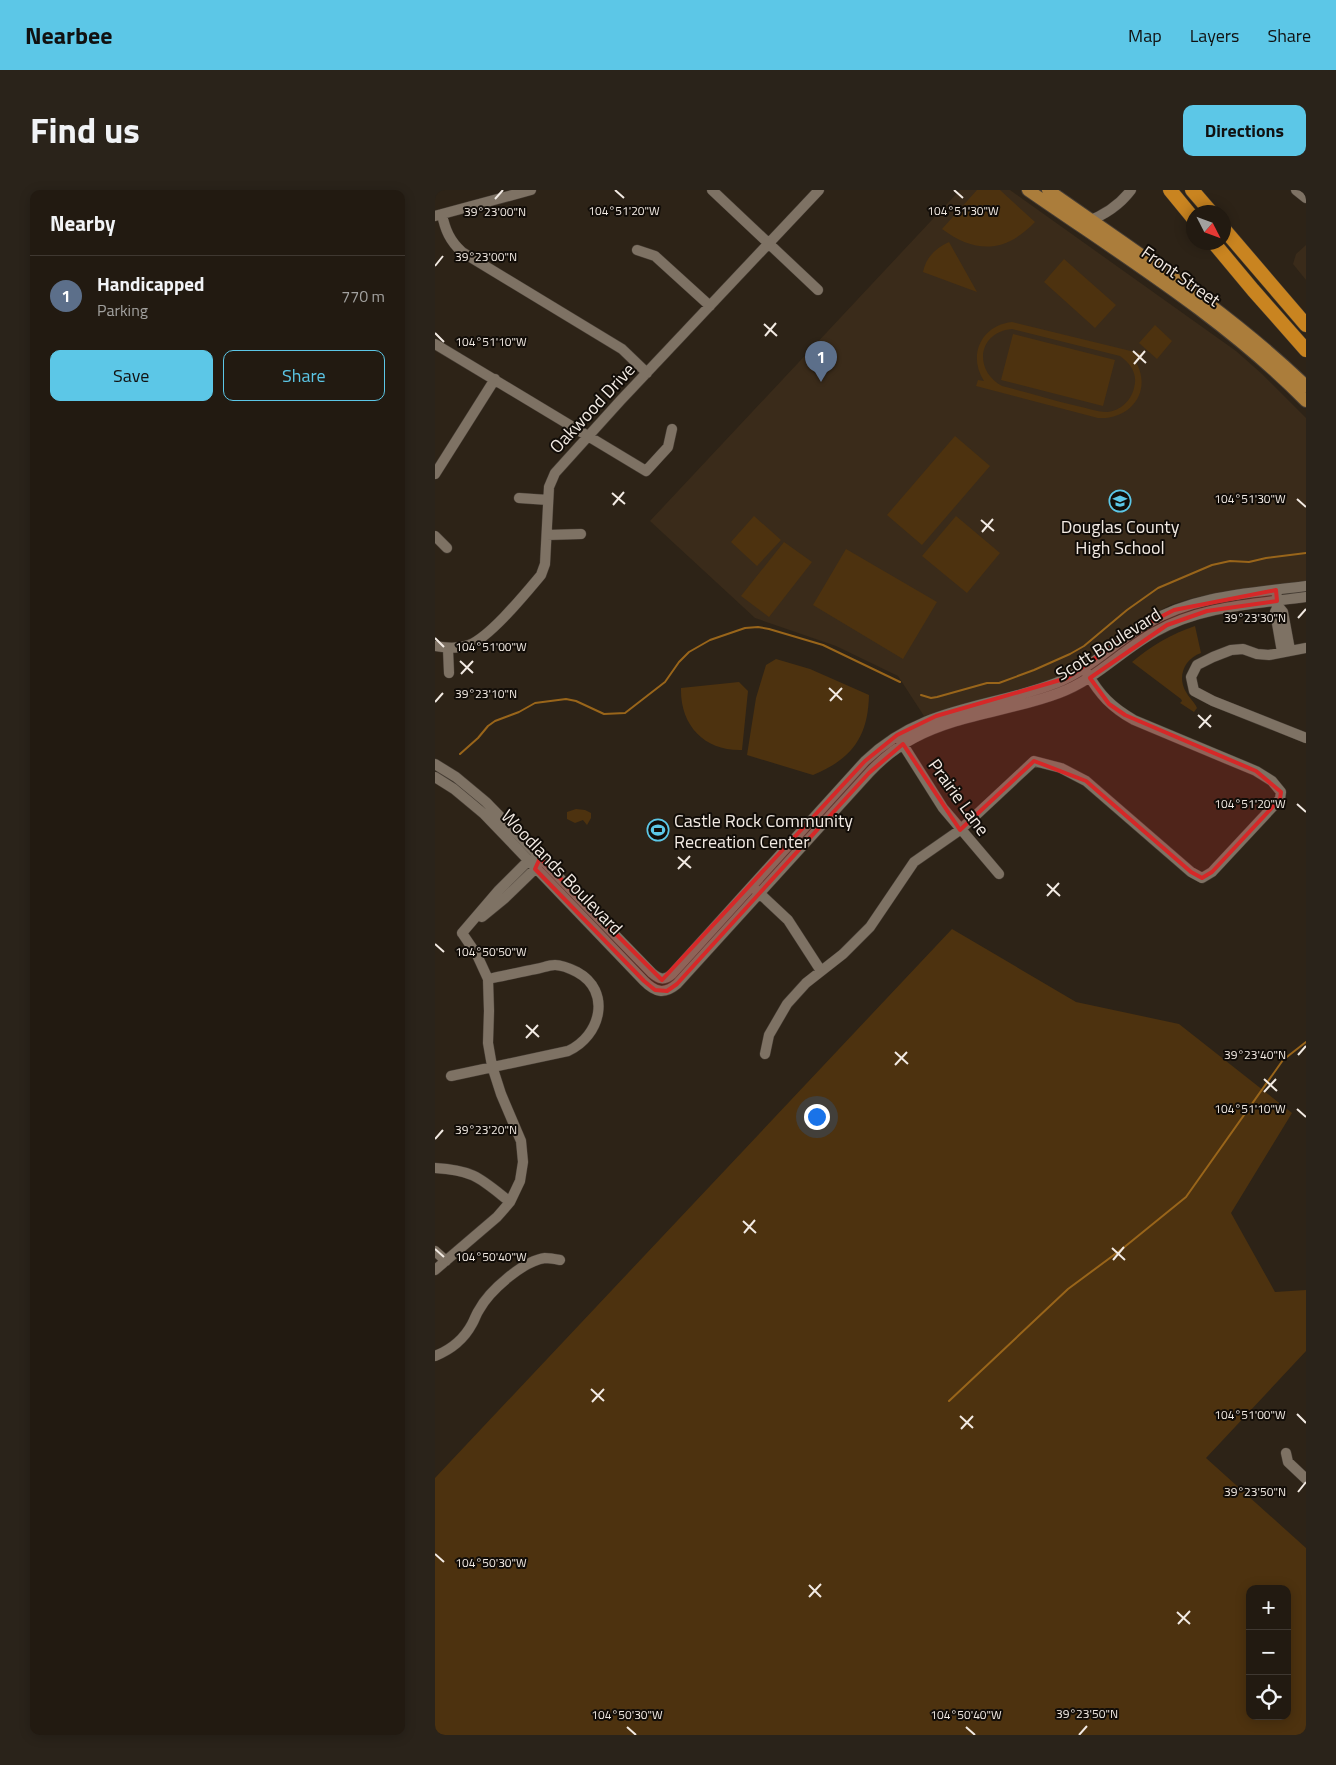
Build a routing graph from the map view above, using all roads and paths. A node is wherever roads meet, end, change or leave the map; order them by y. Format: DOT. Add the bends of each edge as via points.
graph roads {
  1 [pos="531,190"];
  2 [pos="712,190"];
  3 [pos="819,190"];
  4 [pos="1027,190"];
  5 [pos="1048,190"];
  6 [pos="1131,190"];
  7 [pos="1170,190"];
  8 [pos="1192,190"];
  9 [pos="1296,190"];
  10 [pos="1306,198"];
  11 [pos="1205,205"];
  12 [pos="1186,209"];
  13 [pos="438,215"];
  14 [pos="1091,220"];
  15 [pos="1078,225"];
  16 [pos="1231,237"];
  17 [pos="769,244"];
  18 [pos="637,250"];
  19 [pos="1220,250"];
  20 [pos="818,290"];
  21 [pos="710,306"];
  22 [pos="1306,325"];
  23 [pos="435,344"];
  24 [pos="1306,350"];
  25 [pos="647,373"];
  26 [pos="495,379"];
  27 [pos="1306,386"];
  28 [pos="1306,401"];
  29 [pos="672,429"];
  30 [pos="589,436"];
  31 [pos="435,474"];
  32 [pos="519,498"];
  33 [pos="548,500"];
  34 [pos="581,534"];
  35 [pos="547,535"];
  36 [pos="435,536"];
  37 [pos="447,548"];
  38 [pos="1306,586"];
  39 [pos="1276,590"];
  40 [pos="1306,597"];
  41 [pos="1278,604"];
  42 [pos="435,646"];
  43 [pos="1306,648"];
  44 [pos="448,649"];
  45 [pos="1286,651"];
  46 [pos="1084,668"];
  47 [pos="449,673"];
  48 [pos="1090,678"];
  49 [pos="897,735"];
  50 [pos="1306,738"];
  51 [pos="903,744"];
  52 [pos="435,764"];
  53 [pos="435,777"];
  54 [pos="961,830"];
  55 [pos="541,858"];
  56 [pos="532,865"];
  57 [pos="999,874"];
  58 [pos="752,886"];
  59 [pos="761,894"];
  60 [pos="821,971"];
  61 [pos="488,979"];
  62 [pos="662,979"];
  63 [pos="663,992"];
  64 [pos="765,1054"];
  65 [pos="492,1066"];
  66 [pos="451,1076"];
  67 [pos="435,1168"];
  68 [pos="511,1202"];
  69 [pos="435,1251"];
  70 [pos="560,1260"];
  71 [pos="446,1261"];
  72 [pos="435,1270"];
  73 [pos="435,1356"];
  74 [pos="1286,1453"];
  75 [pos="1306,1479"];
  1 -- 13 [label="street"];
  2 -- 17 [label="street"];
  3 -- 17 [label="street, Oakwood Drive"];
  4 -- 15 [label="main road, Front Street"];
  5 -- 14 [label="main road, Front Street"];
  6 -- 14 [label="street" via="1109,212"];
  7 -- 12 [label="highway"];
  8 -- 11 [label="highway"];
  9 -- 10 [label="street"];
  13 -- 25 [label="street" via="462,252 622,349"];
  14 -- 15 [label="street"];
  14 -- 27 [label="main road, Front Street" via="1221,312"];
  15 -- 28 [label="main road, Front Street" via="1227,330"];
  16 -- 22 [label="highway"];
  17 -- 20 [label="street"];
  17 -- 21 [label="street, Oakwood Drive"];
  18 -- 21 [label="street" via="655,256"];
  19 -- 24 [label="highway"];
  21 -- 25 [label="street, Oakwood Drive"];
  23 -- 26 [label="street"];
  25 -- 30 [label="street, Oakwood Drive"];
  26 -- 30 [label="street"];
  26 -- 31 [label="street"];
  29 -- 30 [label="street" via="668,447 646,471"];
  30 -- 33 [label="street, Oakwood Drive" via="555,473"];
  32 -- 33 [label="street"];
  33 -- 35 [label="street, Oakwood Drive"];
  34 -- 35 [label="street"];
  35 -- 44 [label="street, Oakwood Drive" via="541,576 485,635 469,645"];
  36 -- 37 [label="street"];
  38 -- 39 [label="street, Scott Boulevard"];
  39 -- 41 [label="street"];
  39 -- 46 [label="street, Scott Boulevard" via="1215,599 1174,610 1137,629"];
  40 -- 41 [label="street, Scott Boulevard"];
  41 -- 45 [label="street" via="1283,612"];
  41 -- 48 [label="street, Scott Boulevard" via="1207,612 1177,621 1147,636"];
  42 -- 44 [label="street, Oakwood Drive"];
  43 -- 45 [label="street"];
  44 -- 47 [label="street"];
  45 -- 50 [label="street" via="1257,654 1243,649 1213,657 1197,665 1191,677 1194,691"];
  46 -- 48 [label="street"];
  46 -- 49 [label="street, Scott Boulevard" via="1041,688 924,721"];
  48 -- 51 [label="street, Scott Boulevard" via="1059,694 942,726"];
  48 -- 54 [label="street" via="1116,710 1255,771 1272,781 1281,792 1280,799 1212,872 1202,878 1191,872 1091,784 1061,768 1034,761"];
  49 -- 51 [label="street, Prairie Lane"];
  49 -- 58 [label="street, Scott Boulevard" via="865,761"];
  51 -- 54 [label="street, Prairie Lane" via="943,808"];
  51 -- 59 [label="street, Scott Boulevard" via="869,773"];
  52 -- 55 [label="street, Woodlands Boulevard" via="478,794"];
  53 -- 56 [label="street, Woodlands Boulevard" via="474,805"];
  54 -- 57 [label="street, Prairie Lane"];
  54 -- 60 [label="street" via="914,862 870,926 850,948"];
  55 -- 56 [label="street"];
  55 -- 62 [label="street, Woodlands Boulevard" via="652,973"];
  56 -- 61 [label="street" via="498,891 462,933"];
  56 -- 63 [label="street, Woodlands Boulevard" via="644,981"];
  58 -- 59 [label="street"];
  58 -- 62 [label="street, Scott Boulevard" via="672,974"];
  59 -- 60 [label="street" via="792,924"];
  59 -- 63 [label="street, Scott Boulevard" via="677,984"];
  60 -- 64 [label="street" via="787,1004 769,1035"];
  61 -- 65 [label="street" via="488,1043"];
  61 -- 65 [label="street" via="555,965 582,975 592,985 598,1000 598,1018 591,1034 579,1046"];
  65 -- 66 [label="street"];
  65 -- 68 [label="street" via="521,1141 523,1162 520,1181"];
  67 -- 68 [label="street" via="471,1174"];
  68 -- 71 [label="street"];
  69 -- 71 [label="street"];
  70 -- 73 [label="street" via="539,1260 512,1274 479,1309 463,1337"];
  71 -- 72 [label="street"];
  74 -- 75 [label="street" via="1288,1462"];
}
